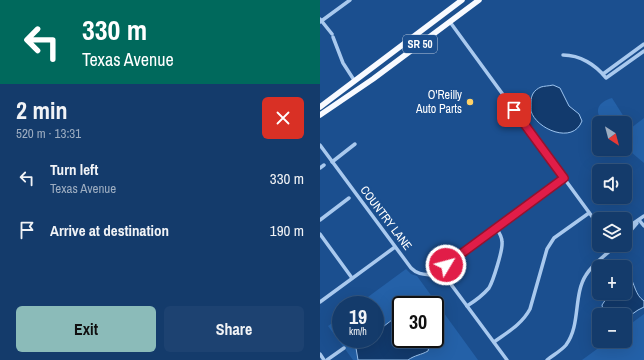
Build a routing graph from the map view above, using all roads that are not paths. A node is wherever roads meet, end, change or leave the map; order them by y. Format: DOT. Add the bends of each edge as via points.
graph roads {
  1 [pos="350,0"];
  2 [pos="462,0"];
  3 [pos="479,0"];
  4 [pos="455,5"];
  5 [pos="321,21"];
  6 [pos="450,22"];
  7 [pos="644,44"];
  8 [pos="644,51"];
  9 [pos="391,52"];
  10 [pos="563,55"];
  11 [pos="398,61"];
  12 [pos="603,74"];
  13 [pos="354,80"];
  14 [pos="320,107"];
  15 [pos="320,115"];
  16 [pos="355,144"];
  17 [pos="320,145"];
  18 [pos="332,162"];
  19 [pos="324,165"];
  20 [pos="320,168"];
  21 [pos="564,178"];
  22 [pos="349,198"];
  23 [pos="588,213"];
  24 [pos="644,216"];
  25 [pos="592,218"];
  26 [pos="320,220"];
  27 [pos="639,220"];
  28 [pos="632,224"];
  29 [pos="644,226"];
  30 [pos="496,228"];
  31 [pos="632,228"];
  32 [pos="320,234"];
  33 [pos="395,247"];
  34 [pos="609,252"];
  35 [pos="434,274"];
  36 [pos="352,278"];
  37 [pos="320,302"];
  38 [pos="467,306"];
  39 [pos="494,342"];
  40 [pos="344,348"];
  41 [pos="320,354"];
  42 [pos="324,360"];
  43 [pos="328,360"];
  44 [pos="507,360"];
  45 [pos="547,360"];
  1 -- 5 [label="street"];
  2 -- 4 [label="highway, SR 50"];
  3 -- 6 [label="highway, SR 50"];
  4 -- 6 [label="highway" via="448,17"];
  4 -- 9 [label="highway, SR 50"];
  5 -- 13 [label="street" via="333,36 342,63"];
  6 -- 11 [label="highway, SR 50"];
  6 -- 21 [label="street"];
  7 -- 12 [label="street"];
  8 -- 12 [label="street" via="606,78"];
  9 -- 11 [label="street"];
  9 -- 13 [label="highway, SR 50"];
  10 -- 12 [label="street" via="581,58"];
  11 -- 15 [label="highway, SR 50"];
  13 -- 14 [label="highway, SR 50"];
  16 -- 18 [label="street"];
  17 -- 18 [label="street, COUNTRY LANE"];
  18 -- 33 [label="street, COUNTRY LANE"];
  19 -- 20 [label="street"];
  21 -- 23 [label="street"];
  21 -- 30 [label="street"];
  22 -- 26 [label="street"];
  23 -- 25 [label="street"];
  23 -- 39 [label="street" via="550,243 526,317"];
  24 -- 27 [label="street"];
  27 -- 28 [label="street"];
  27 -- 29 [label="street"];
  27 -- 31 [label="street"];
  30 -- 35 [label="street"];
  30 -- 38 [label="street" via="503,243 493,279 484,294"];
  32 -- 36 [label="street"];
  33 -- 35 [label="street, COUNTRY LANE" via="414,271"];
  33 -- 36 [label="street"];
  34 -- 45 [label="street" via="585,275 574,329 566,346"];
  35 -- 38 [label="street, COUNTRY LANE" via="446,279"];
  36 -- 37 [label="street"];
  38 -- 39 [label="street, COUNTRY LANE"];
  39 -- 44 [label="street, COUNTRY LANE"];
  40 -- 43 [label="street"];
  41 -- 42 [label="street"];
}
